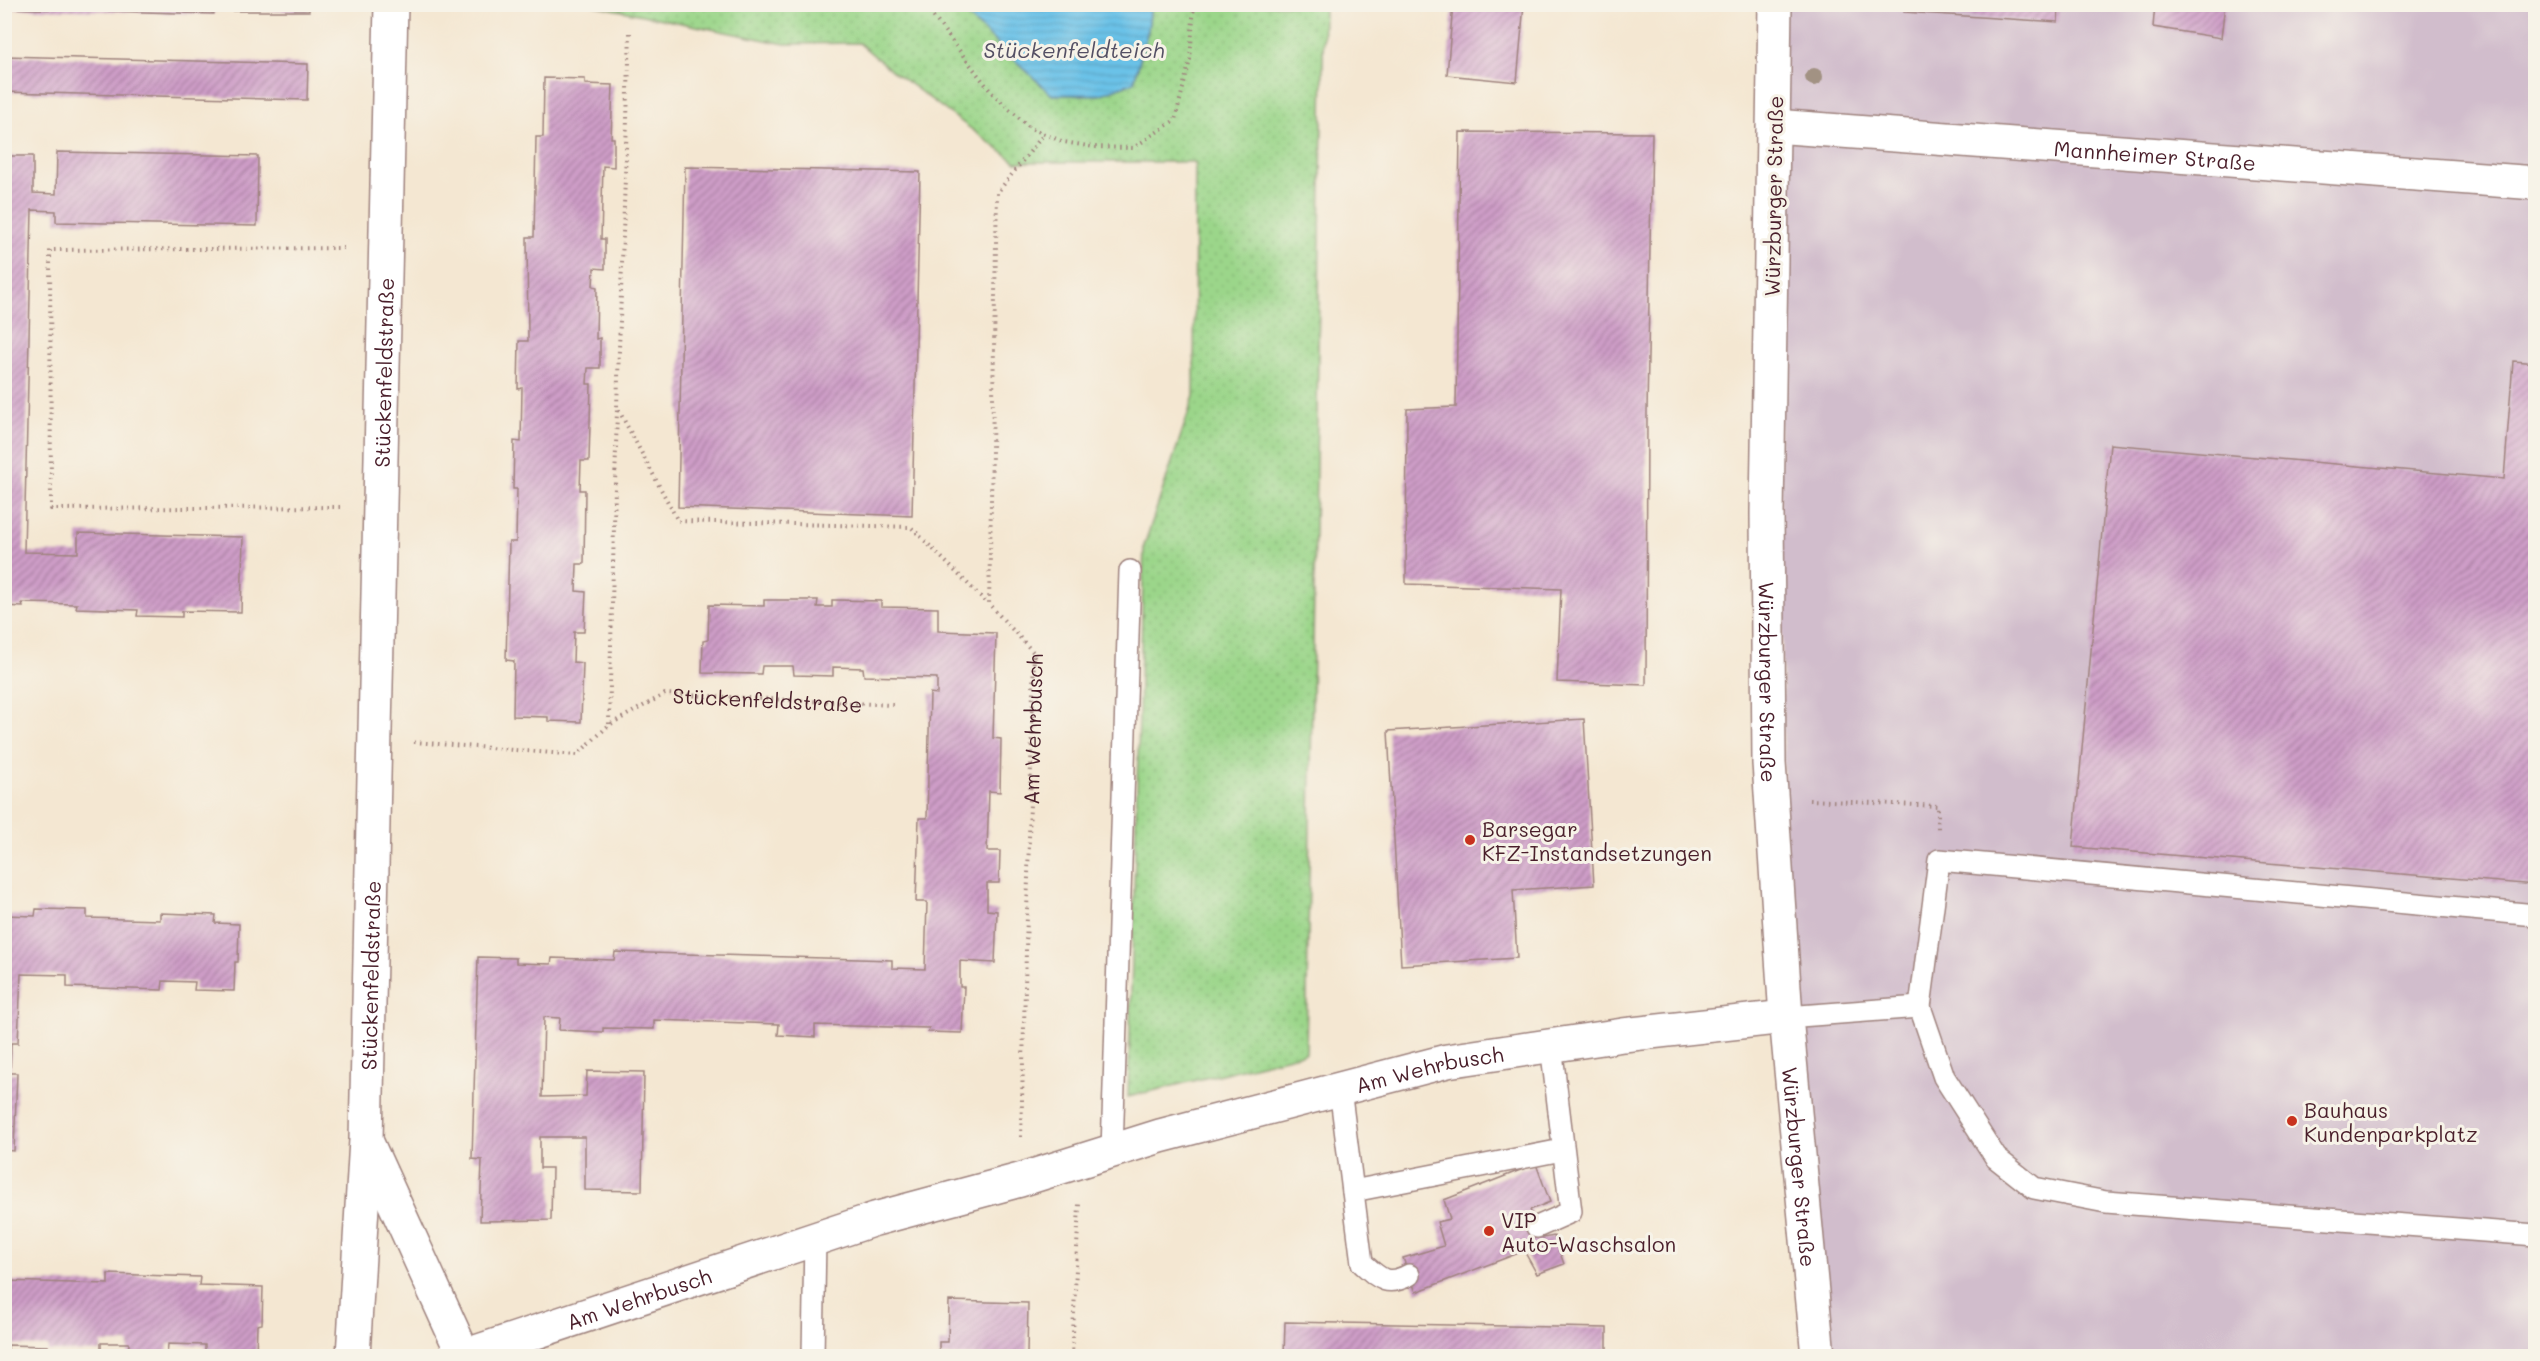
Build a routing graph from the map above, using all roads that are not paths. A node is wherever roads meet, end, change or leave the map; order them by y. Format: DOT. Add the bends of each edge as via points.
graph roads {
  1 [pos="391,4"];
  2 [pos="1776,4"];
  3 [pos="1774,126"];
  4 [pos="2535,183"];
  5 [pos="1130,570"];
  6 [pos="2535,915"];
  7 [pos="1920,1007"];
  8 [pos="1786,1017"];
  9 [pos="1551,1045"];
  10 [pos="1340,1089"];
  11 [pos="366,1140"];
  12 [pos="1562,1150"];
  13 [pos="1112,1151"];
  14 [pos="1353,1191"];
  15 [pos="1537,1227"];
  16 [pos="2535,1235"];
  17 [pos="815,1238"];
  18 [pos="1409,1275"];
  19 [pos="353,1356"];
  20 [pos="464,1356"];
  21 [pos="813,1356"];
  22 [pos="1818,1356"];
  1 -- 11 [label="street, Stückenfeldstraße"];
  2 -- 3 [label="street, Würzburger Straße"];
  3 -- 4 [label="street, Mannheimer Straße"];
  3 -- 8 [label="street, Würzburger Straße" via="1767,513 1768,763"];
  5 -- 13 [label="lane"];
  6 -- 7 [label="lane" via="1939,860"];
  7 -- 8 [label="lane"];
  7 -- 16 [label="lane" via="1944,1077 1996,1158 2034,1188 2106,1202"];
  8 -- 9 [label="street, Am Wehrbusch"];
  8 -- 22 [label="street, Würzburger Straße"];
  9 -- 10 [label="street, Am Wehrbusch" via="1447,1061"];
  9 -- 12 [label="lane"];
  10 -- 13 [label="street, Am Wehrbusch"];
  10 -- 14 [label="lane"];
  11 -- 19 [label="street, Stückenfeldstraße"];
  11 -- 20 [label="street, Stückenfeldstraße"];
  12 -- 14 [label="lane"];
  12 -- 15 [label="lane" via="1571,1212"];
  13 -- 17 [label="street, Am Wehrbusch"];
  14 -- 18 [label="lane" via="1362,1263 1380,1279 1396,1282"];
  17 -- 20 [label="street, Am Wehrbusch"];
  17 -- 21 [label="lane"];
}
